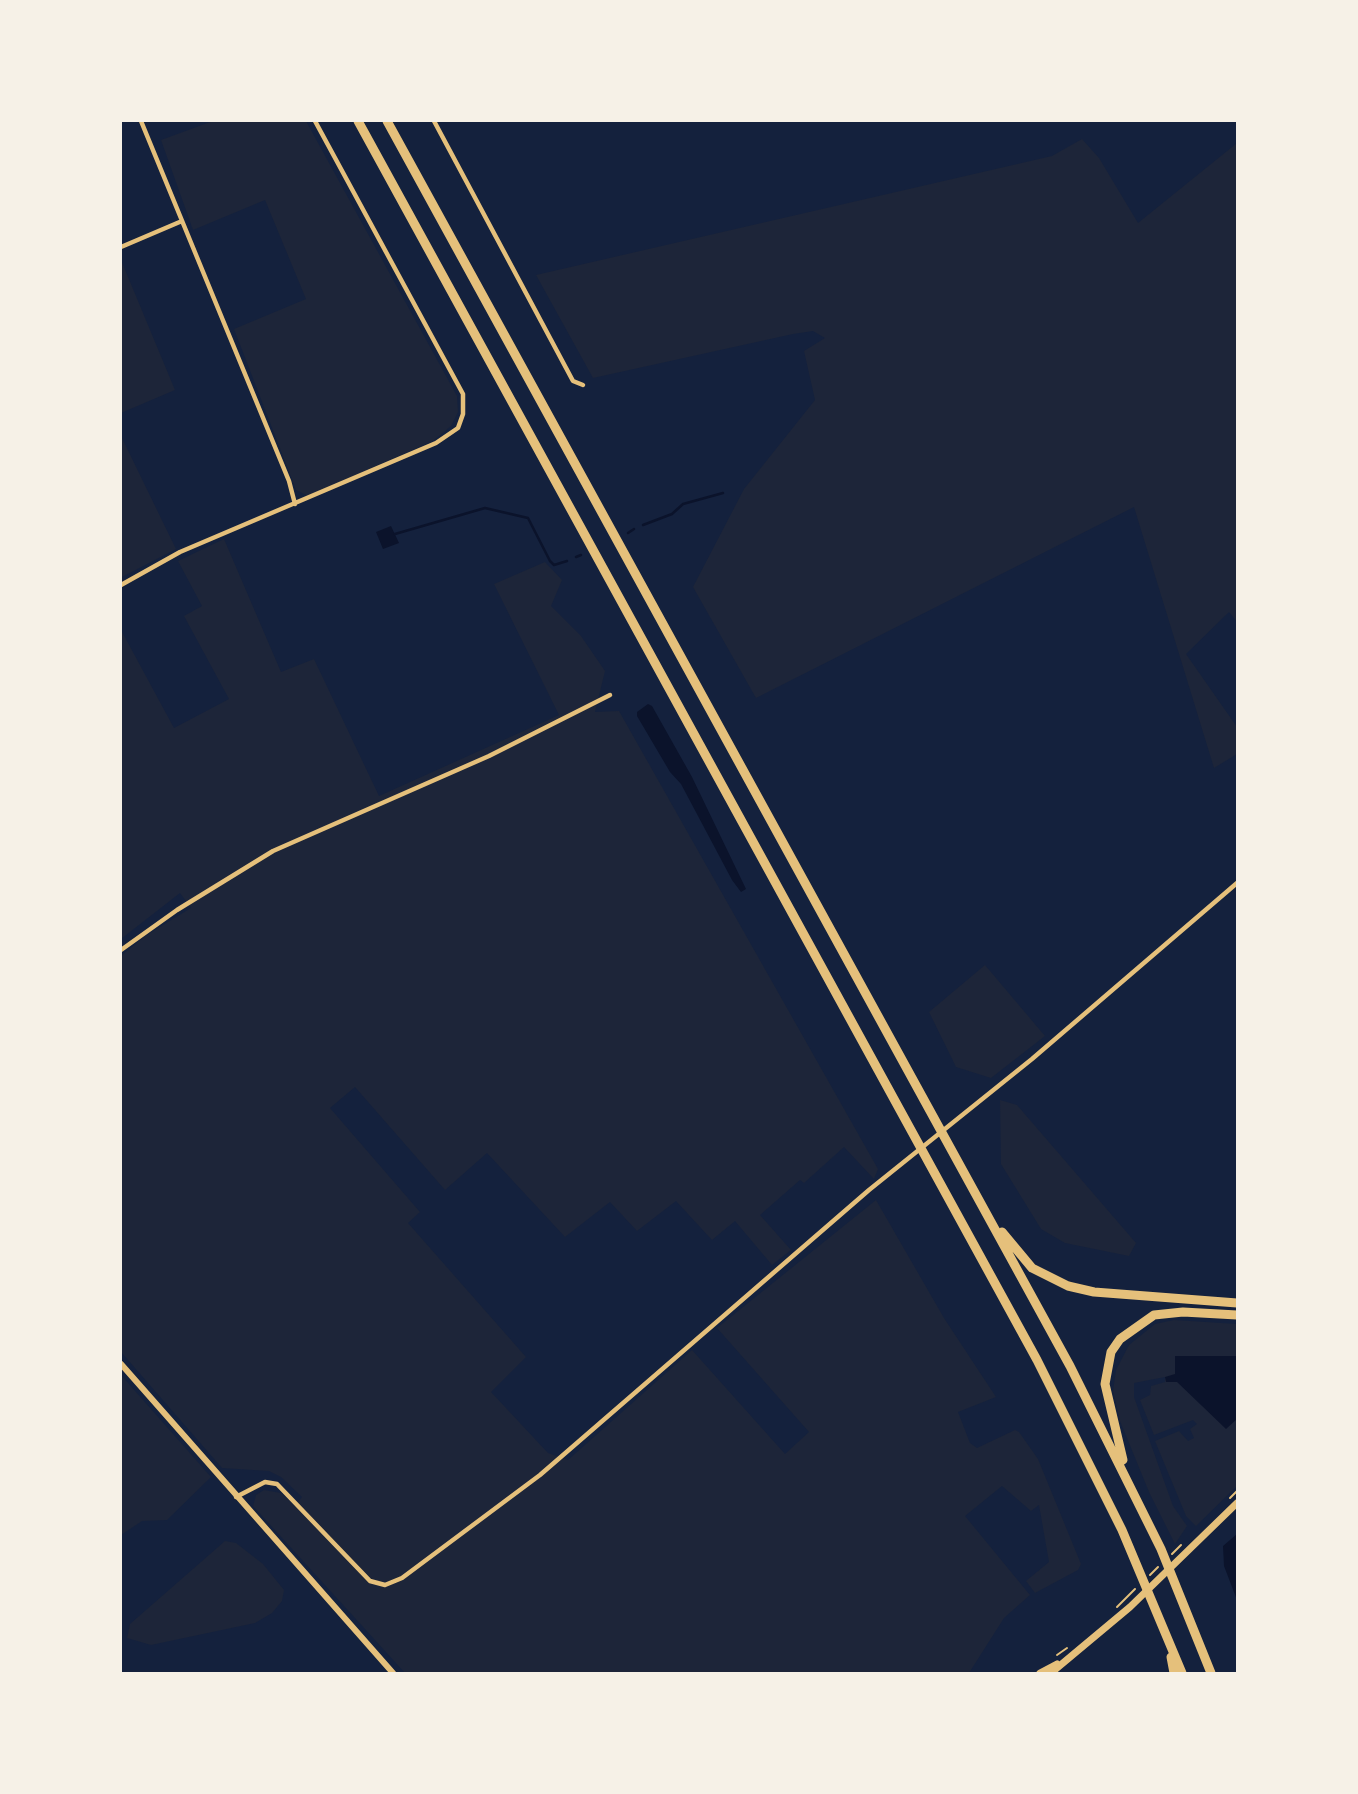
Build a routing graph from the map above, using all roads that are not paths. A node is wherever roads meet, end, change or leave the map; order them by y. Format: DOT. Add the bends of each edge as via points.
graph roads {
  1 [pos="141,121"];
  2 [pos="314,121"];
  3 [pos="358,121"];
  4 [pos="387,121"];
  5 [pos="434,121"];
  6 [pos="182,221"];
  7 [pos="121,247"];
  8 [pos="583,385"];
  9 [pos="295,505"];
  10 [pos="121,585"];
  11 [pos="610,695"];
  12 [pos="1237,883"];
  13 [pos="121,950"];
  14 [pos="987,1213"];
  15 [pos="1237,1303"];
  16 [pos="1237,1315"];
  17 [pos="121,1364"];
  18 [pos="1128,1479"];
  19 [pos="236,1497"];
  20 [pos="1237,1503"];
  21 [pos="1169,1641"];
  22 [pos="1064,1661"];
  23 [pos="393,1673"];
  24 [pos="1040,1673"];
  25 [pos="1051,1673"];
  26 [pos="1174,1673"];
  27 [pos="1182,1673"];
  28 [pos="1211,1673"];
  1 -- 6 [label="street"];
  2 -- 9 [label="street" via="463,394 463,414 458,428 436,443"];
  3 -- 21 [label="highway" via="1071,1425"];
  4 -- 14 [label="highway"];
  5 -- 8 [label="street" via="573,381"];
  6 -- 7 [label="street"];
  6 -- 9 [label="street"];
  9 -- 10 [label="street" via="180,552"];
  11 -- 13 [label="street" via="489,756 273,851"];
  12 -- 19 [label="street" via="1032,1059 869,1190 540,1475 402,1578 385,1584 370,1581 277,1484 264,1482"];
  14 -- 15 [label="highway" via="1032,1268 1068,1286"];
  14 -- 18 [label="highway"];
  16 -- 18 [label="highway" via="1183,1311 1154,1315 1129,1329 1111,1352 1107,1401"];
  17 -- 19 [label="street"];
  18 -- 28 [label="highway" via="1175,1579"];
  19 -- 23 [label="street"];
  20 -- 22 [label="main road" via="1130,1607"];
  21 -- 26 [label="highway"];
  21 -- 27 [label="highway"];
  22 -- 24 [label="main road"];
  22 -- 25 [label="main road"];
}
